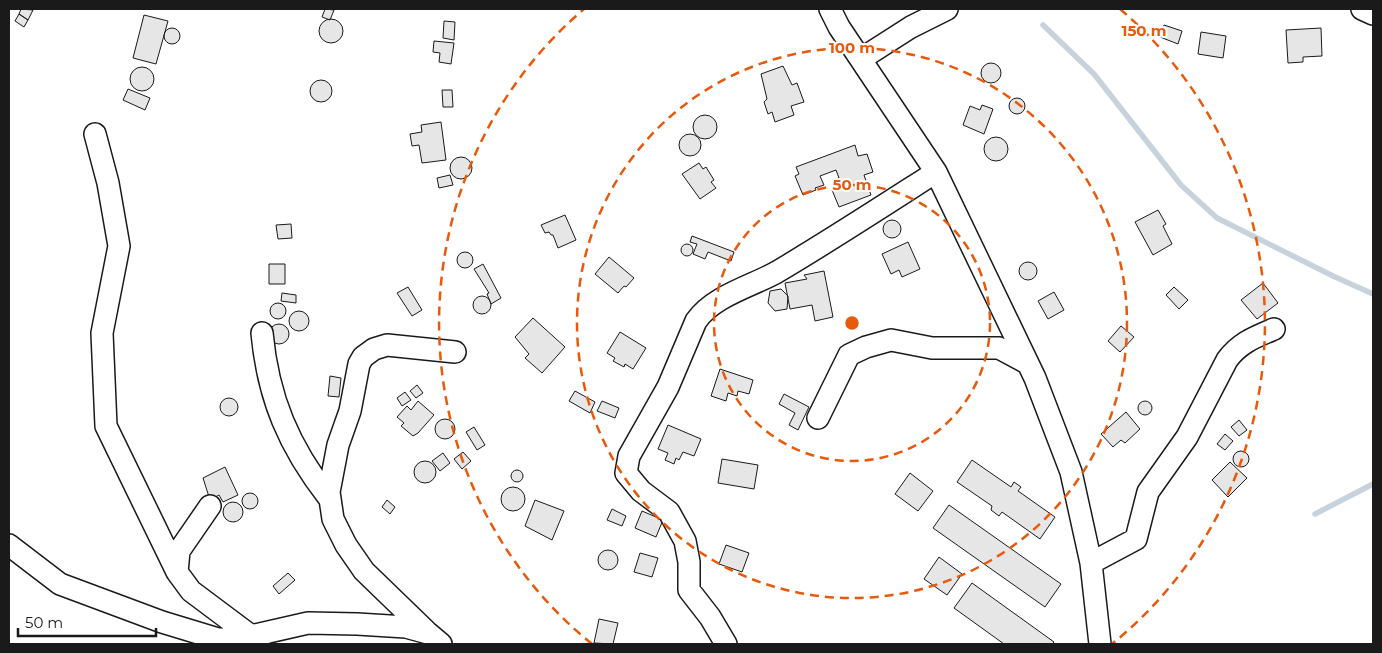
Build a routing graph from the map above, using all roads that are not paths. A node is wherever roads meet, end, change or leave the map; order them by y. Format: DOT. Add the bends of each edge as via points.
graph roads {
  1 [pos="830,9"];
  2 [pos="947,9"];
  3 [pos="1362,9"];
  4 [pos="1373,14"];
  5 [pos="861,59"];
  6 [pos="95,134"];
  7 [pos="936,172"];
  8 [pos="1274,329"];
  9 [pos="262,333"];
  10 [pos="455,352"];
  11 [pos="1027,363"];
  12 [pos="818,418"];
  13 [pos="329,498"];
  14 [pos="210,506"];
  15 [pos="9,545"];
  16 [pos="1091,563"];
  17 [pos="177,572"];
  18 [pos="434,639"];
  19 [pos="256,640"];
  20 [pos="726,644"];
  21 [pos="1100,644"];
  1 -- 5 [label="street"];
  2 -- 5 [label="street" via="911,27"];
  3 -- 4 [label="street"];
  5 -- 7 [label="street"];
  6 -- 17 [label="street" via="119,246 102,333 106,426"];
  7 -- 11 [label="street"];
  7 -- 20 [label="street" via="834,238 702,312 668,388 629,456 626,473 641,491 669,512 685,541 689,562 688,590 710,616"];
  8 -- 16 [label="street" via="1246,341 1227,360 1187,437 1148,492 1136,539"];
  9 -- 13 [label="street" via="266,370 279,414 300,458"];
  10 -- 13 [label="street" via="386,345 362,357 350,411 338,445"];
  11 -- 12 [label="street" via="999,348 932,348 891,340 849,355"];
  11 -- 16 [label="street" via="1070,472"];
  13 -- 18 [label="street" via="338,528 364,571"];
  14 -- 17 [label="street" via="179,551"];
  15 -- 19 [label="street" via="60,584 82,593 218,639"];
  16 -- 21 [label="street"];
  17 -- 19 [label="street" via="191,591"];
  18 -- 19 [label="street" via="406,627 308,623"];
}
